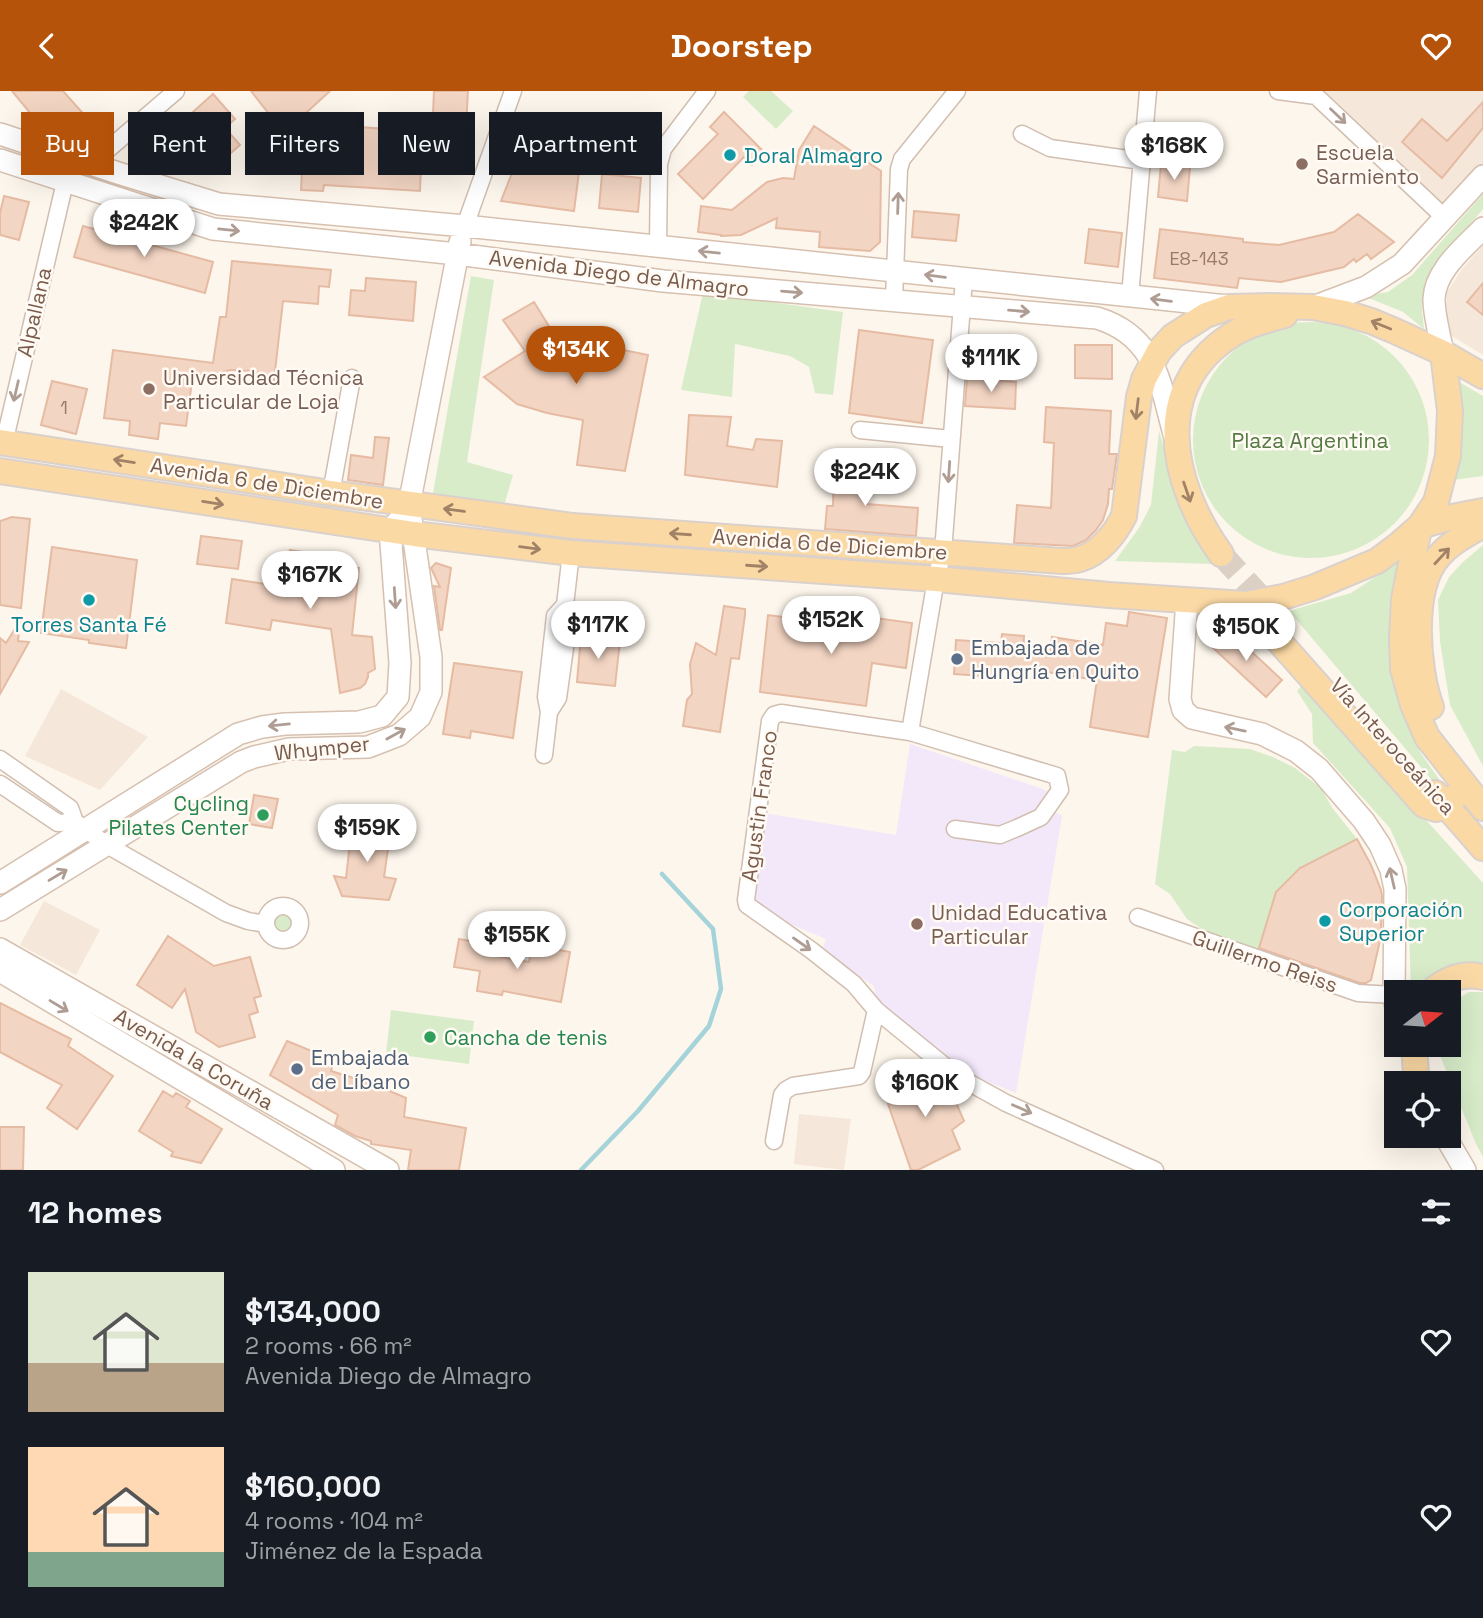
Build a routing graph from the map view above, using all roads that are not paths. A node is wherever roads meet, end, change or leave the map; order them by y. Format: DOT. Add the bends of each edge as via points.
graph roads {
  1 [pos="176,91"];
  2 [pos="513,91"];
  3 [pos="707,91"];
  4 [pos="957,91"];
  5 [pos="1148,91"];
  6 [pos="1278,91"];
  7 [pos="1318,93"];
  8 [pos="0,134"];
  9 [pos="1022,134"];
  10 [pos="21,141"];
  11 [pos="114,145"];
  12 [pos="0,160"];
  13 [pos="1142,161"];
  14 [pos="114,171"];
  15 [pos="1483,176"];
  16 [pos="65,182"];
  17 [pos="1445,218"];
  18 [pos="465,226"];
  19 [pos="1483,228"];
  20 [pos="658,247"];
  21 [pos="457,254"];
  22 [pos="895,271"];
  23 [pos="964,279"];
  24 [pos="1130,296"];
  25 [pos="894,300"];
  26 [pos="962,306"];
  27 [pos="1229,307"];
  28 [pos="1313,307"];
  29 [pos="1443,353"];
  30 [pos="1153,363"];
  31 [pos="1483,376"];
  32 [pos="352,378"];
  33 [pos="860,430"];
  34 [pos="951,439"];
  35 [pos="1175,439"];
  36 [pos="2,442"];
  37 [pos="0,471"];
  38 [pos="331,493"];
  39 [pos="410,505"];
  40 [pos="1483,511"];
  41 [pos="1483,525"];
  42 [pos="1420,526"];
  43 [pos="402,532"];
  44 [pos="943,552"];
  45 [pos="571,553"];
  46 [pos="1221,554"];
  47 [pos="936,579"];
  48 [pos="1187,600"];
  49 [pos="1246,604"];
  50 [pos="1274,612"];
  51 [pos="910,732"];
  52 [pos="544,755"];
  53 [pos="0,759"];
  54 [pos="0,783"];
  55 [pos="1475,793"];
  56 [pos="1445,805"];
  57 [pos="1483,808"];
  58 [pos="80,826"];
  59 [pos="955,829"];
  60 [pos="1482,844"];
  61 [pos="107,845"];
  62 [pos="0,883"];
  63 [pos="0,910"];
  64 [pos="1138,917"];
  65 [pos="266,924"];
  66 [pos="0,949"];
  67 [pos="0,971"];
  68 [pos="1483,977"];
  69 [pos="1395,980"];
  70 [pos="1450,980"];
  71 [pos="1384,999"];
  72 [pos="876,1010"];
  73 [pos="774,1141"];
  74 [pos="1452,1148"];
  75 [pos="334,1170"];
  76 [pos="388,1170"];
  77 [pos="1154,1170"];
  78 [pos="1465,1170"];
  1 -- 11 [label="street"];
  2 -- 18 [label="street"];
  3 -- 20 [label="street" via="664,144 659,164"];
  22 -- 4 [label="street, one-way" via="902,159"];
  5 -- 13 [label="street"];
  6 -- 7 [label="street"];
  7 -- 17 [label="street, one-way"];
  8 -- 10 [label="main road, Avenida Diego de Almagro"];
  9 -- 13 [label="street" via="1050,148"];
  12 -- 16 [label="main road, Avenida Diego de Almagro"];
  13 -- 24 [label="street"];
  14 -- 18 [label="main road, Avenida Diego de Almagro" via="219,204"];
  15 -- 17 [label="main road"];
  16 -- 21 [label="main road, Avenida Diego de Almagro, one-way" via="213,229"];
  16 -- 36 [label="street, Alpallana, one-way"];
  17 -- 28 [label="main road" via="1385,276"];
  18 -- 20 [label="main road, Avenida Diego de Almagro"];
  18 -- 21 [label="main road"];
  19 -- 29 [label="main road" via="1437,284 1434,298"];
  22 -- 20 [label="main road, Avenida Diego de Almagro, one-way"];
  21 -- 25 [label="main road, Avenida Diego de Almagro, one-way" via="663,281"];
  21 -- 39 [label="main road"];
  23 -- 22 [label="main road, Avenida Diego de Almagro, one-way"];
  22 -- 25 [label="street"];
  23 -- 24 [label="main road, Avenida Diego de Almagro"];
  23 -- 26 [label="street"];
  27 -- 24 [label="main road, Avenida Diego de Almagro, one-way"];
  25 -- 26 [label="main road, Avenida Diego de Almagro"];
  26 -- 30 [label="main road, Avenida Diego de Almagro, one-way" via="1114,323"];
  26 -- 34 [label="street"];
  27 -- 28 [label="main road, Avenida 6 de Diciembre"];
  27 -- 30 [label="main road, Avenida 6 de Diciembre" via="1173,336"];
  29 -- 28 [label="main road, Avenida 6 de Diciembre, one-way" via="1371,321"];
  28 -- 35 [label="main road" via="1242,329 1206,358 1184,392"];
  29 -- 31 [label="main road, Avenida 6 de Diciembre"];
  29 -- 42 [label="main road, Vía Interoceánica" via="1450,403 1448,456 1436,502"];
  30 -- 35 [label="main road, Avenida Diego de Almagro"];
  30 -- 44 [label="main road, Avenida 6 de Diciembre, one-way" via="1139,397 1124,516 1108,540 1081,559 1062,561"];
  32 -- 38 [label="street"];
  33 -- 34 [label="street"];
  34 -- 44 [label="street, one-way"];
  35 -- 46 [label="main road, one-way" via="1188,496"];
  38 -- 36 [label="main road, Avenida 6 de Diciembre, one-way"];
  37 -- 43 [label="main road, Avenida 6 de Diciembre, one-way"];
  38 -- 39 [label="main road, Avenida 6 de Diciembre"];
  39 -- 43 [label="main road" via="399,521"];
  44 -- 39 [label="main road, Avenida 6 de Diciembre, one-way" via="573,526"];
  40 -- 42 [label="main road, Avenida 6 de Diciembre"];
  55 -- 41 [label="main road, one-way" via="1425,692 1420,610 1426,579 1439,555"];
  42 -- 49 [label="main road, Avenida 6 de Diciembre" via="1377,561 1357,570 1296,594"];
  42 -- 55 [label="main road, Vía Interoceánica" via="1405,599 1404,670 1427,737"];
  43 -- 45 [label="main road, Avenida 6 de Diciembre, one-way"];
  43 -- 58 [label="main road, Whymper, one-way" via="398,697 382,716 359,722 285,724 238,734"];
  61 -- 43 [label="main road, Whymper, one-way" via="241,762 289,749 368,747 399,734 420,717 431,692 431,657"];
  44 -- 47 [label="street"];
  45 -- 47 [label="main road, Avenida 6 de Diciembre, one-way"];
  45 -- 52 [label="street" via="565,605 569,621"];
  47 -- 48 [label="main road, Avenida 6 de Diciembre"];
  47 -- 51 [label="street"];
  48 -- 49 [label="main road, Avenida 6 de Diciembre"];
  69 -- 48 [label="main road, one-way" via="1391,870 1380,845 1343,795 1296,751 1262,734 1192,718 1183,709"];
  49 -- 56 [label="main road" via="1424,805 1436,809"];
  50 -- 56 [label="main road, Vía Interoceánica"];
  51 -- 59 [label="street" via="1057,776 1060,790 1041,817 1000,835"];
  51 -- 72 [label="street, Agustin Franco, one-way" via="774,715 746,900 854,984"];
  53 -- 58 [label="street" via="70,808"];
  54 -- 58 [label="street" via="58,823"];
  55 -- 56 [label="main road"];
  55 -- 57 [label="main road, Vía Interoceánica"];
  56 -- 60 [label="main road, Vía Interoceánica"];
  58 -- 61 [label="street"];
  58 -- 62 [label="main road, Whymper"];
  63 -- 61 [label="main road, Whymper, one-way"];
  61 -- 65 [label="street" via="226,913"];
  64 -- 71 [label="street, Guillermo Reiss"];
  66 -- 76 [label="main road, Avenida la Coruña"];
  67 -- 75 [label="main road, Avenida la Coruña, one-way"];
  68 -- 70 [label="main road"];
  72 -- 73 [label="street" via="859,1076 786,1090"];
  72 -- 77 [label="street, one-way" via="957,1076"];
  74 -- 78 [label="main road"];
}
